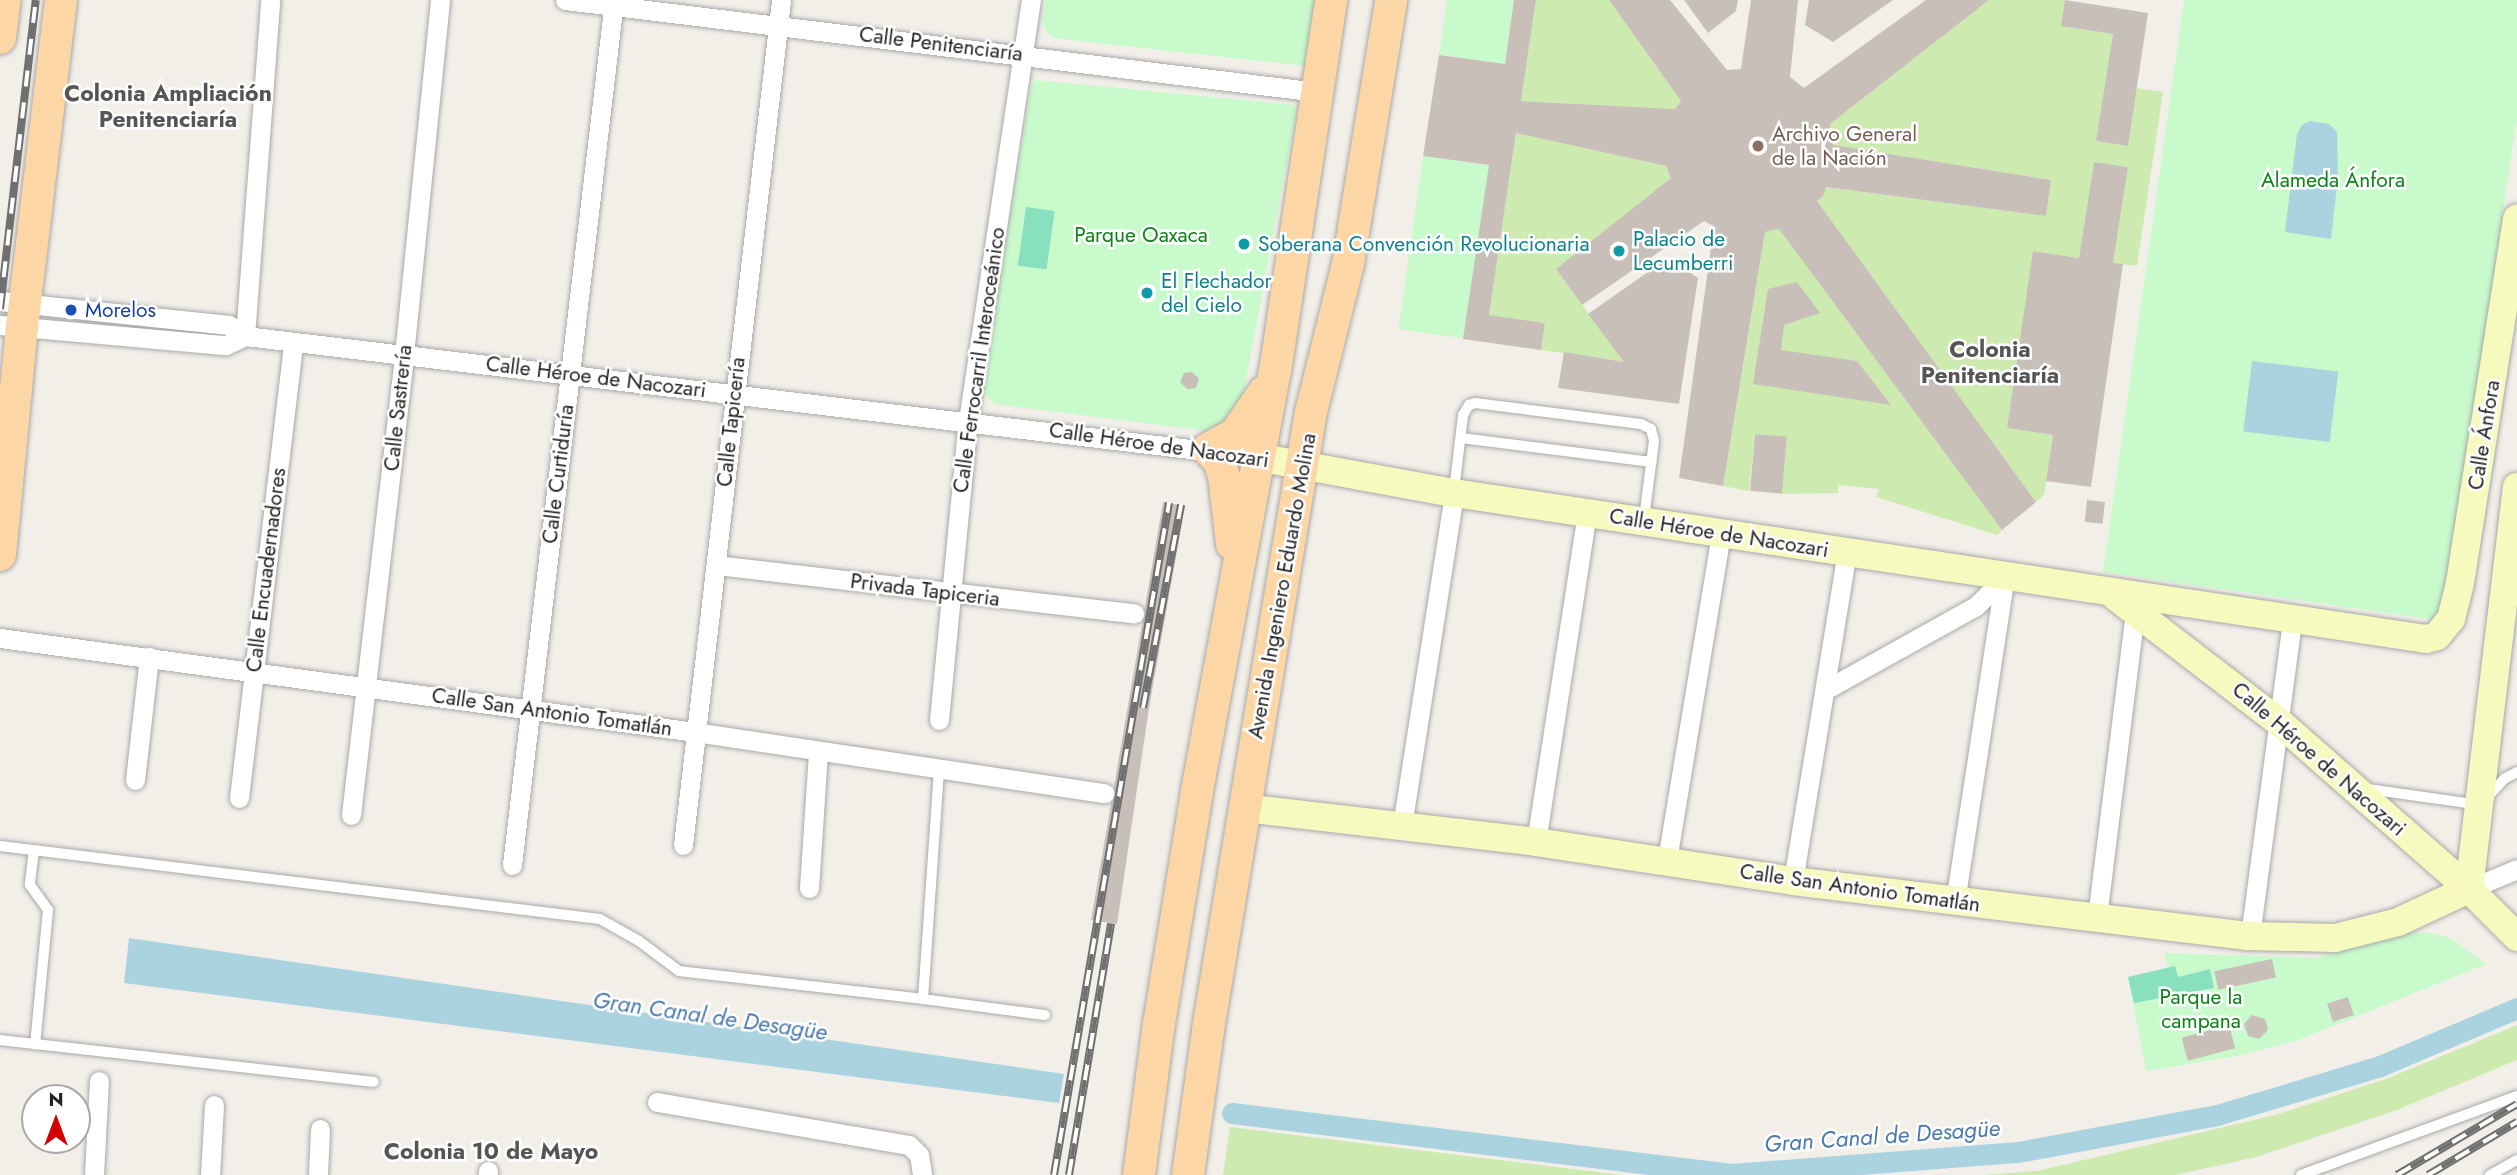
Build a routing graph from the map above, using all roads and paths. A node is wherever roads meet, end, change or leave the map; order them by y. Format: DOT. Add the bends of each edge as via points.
graph roads {
  1 [pos="5,0"];
  2 [pos="61,0"];
  3 [pos="271,0"];
  4 [pos="440,0"];
  5 [pos="565,0"];
  6 [pos="781,0"];
  7 [pos="1031,0"];
  8 [pos="1331,0"];
  9 [pos="1391,0"];
  10 [pos="614,3"];
  11 [pos="778,24"];
  12 [pos="0,38"];
  13 [pos="1023,54"];
  14 [pos="1317,92"];
  15 [pos="2517,218"];
  16 [pos="12,314"];
  17 [pos="245,336"];
  18 [pos="293,342"];
  19 [pos="404,355"];
  20 [pos="1275,372"];
  21 [pos="570,374"];
  22 [pos="734,393"];
  23 [pos="968,421"];
  24 [pos="1461,438"];
  25 [pos="1208,449"];
  26 [pos="1257,457"];
  27 [pos="1651,463"];
  28 [pos="1302,465"];
  29 [pos="2517,487"];
  30 [pos="1454,493"];
  31 [pos="1587,513"];
  32 [pos="1643,522"];
  33 [pos="1721,534"];
  34 [pos="1847,553"];
  35 [pos="0,555"];
  36 [pos="716,565"];
  37 [pos="1236,574"];
  38 [pos="2005,577"];
  39 [pos="2460,583"];
  40 [pos="2503,586"];
  41 [pos="950,593"];
  42 [pos="2111,593"];
  43 [pos="2134,611"];
  44 [pos="1134,613"];
  45 [pos="2292,621"];
  46 [pos="0,638"];
  47 [pos="2426,639"];
  48 [pos="149,657"];
  49 [pos="254,672"];
  50 [pos="366,687"];
  51 [pos="1825,690"];
  52 [pos="529,709"];
  53 [pos="939,720"];
  54 [pos="2279,722"];
  55 [pos="695,732"];
  56 [pos="818,751"];
  57 [pos="939,770"];
  58 [pos="2517,772"];
  59 [pos="135,780"];
  60 [pos="2353,787"];
  61 [pos="1104,793"];
  62 [pos="239,798"];
  63 [pos="2480,805"];
  64 [pos="1244,808"];
  65 [pos="351,815"];
  66 [pos="1402,826"];
  67 [pos="1536,842"];
  68 [pos="683,845"];
  69 [pos="0,846"];
  70 [pos="33,850"];
  71 [pos="1667,860"];
  72 [pos="512,864"];
  73 [pos="2517,869"];
  74 [pos="1793,881"];
  75 [pos="809,888"];
  76 [pos="2469,889"];
  77 [pos="1955,902"];
  78 [pos="2097,917"];
  79 [pos="2250,936"];
  80 [pos="2517,936"];
  81 [pos="923,999"];
  82 [pos="1045,1015"];
  83 [pos="0,1040"];
  84 [pos="35,1044"];
  85 [pos="99,1081"];
  86 [pos="374,1082"];
  87 [pos="2517,1096"];
  88 [pos="657,1102"];
  89 [pos="214,1105"];
  90 [pos="320,1129"];
  91 [pos="2517,1160"];
  92 [pos="1190,1161"];
  93 [pos="94,1175"];
  94 [pos="210,1175"];
  95 [pos="318,1175"];
  96 [pos="922,1175"];
  97 [pos="1139,1175"];
  98 [pos="2301,1175"];
  99 [pos="2490,1175"];
  1 -- 12 [label="main road"];
  2 -- 16 [label="main road"];
  3 -- 17 [label="street"];
  4 -- 19 [label="street, Calle Sastrería"];
  5 -- 10 [label="street, Calle Penitenciaría"];
  6 -- 11 [label="street, Calle Tapicería"];
  7 -- 13 [label="street, Calle Ferrocarril Interoceánico"];
  8 -- 14 [label="main road"];
  9 -- 28 [label="main road, Avenida Ingeniero Eduardo Molina" via="1348,264"];
  10 -- 11 [label="street, Calle Penitenciaría"];
  10 -- 21 [label="street, Calle Curtiduría"];
  11 -- 13 [label="street, Calle Penitenciaría"];
  11 -- 22 [label="street, Calle Tapicería"];
  13 -- 14 [label="street, Calle Penitenciaría"];
  13 -- 23 [label="street, Calle Ferrocarril Interoceánico"];
  14 -- 20 [label="main road"];
  15 -- 39 [label="street, Calle Ánfora"];
  16 -- 17 [label="street, Calle Héroe de Nacozari" via="226,345"];
  16 -- 35 [label="main road"];
  17 -- 18 [label="street, Calle Héroe de Nacozari"];
  18 -- 19 [label="street, Calle Héroe de Nacozari"];
  18 -- 49 [label="street, Calle Encuadernadores"];
  19 -- 21 [label="street, Calle Héroe de Nacozari"];
  19 -- 50 [label="street, Calle Sastrería"];
  20 -- 25 [label="main road" via="1244,424"];
  20 -- 26 [label="main road"];
  21 -- 22 [label="street, Calle Héroe de Nacozari"];
  21 -- 52 [label="street, Calle Curtiduría"];
  22 -- 23 [label="street, Calle Héroe de Nacozari"];
  22 -- 36 [label="street, Calle Tapicería"];
  23 -- 25 [label="street, Calle Héroe de Nacozari"];
  23 -- 41 [label="street, Calle Ferrocarril Interoceánico"];
  24 -- 27 [label="lane"];
  24 -- 27 [label="lane" via="1465,410 1480,402 1641,424 1653,435"];
  24 -- 30 [label="lane"];
  25 -- 26 [label="street, Calle Héroe de Nacozari"];
  25 -- 37 [label="main road" via="1224,476"];
  26 -- 28 [label="street, Calle Héroe de Nacozari"];
  26 -- 37 [label="main road"];
  27 -- 32 [label="lane"];
  28 -- 30 [label="street, Calle Héroe de Nacozari"];
  28 -- 64 [label="main road, Avenida Ingeniero Eduardo Molina"];
  29 -- 40 [label="street, Calle Ánfora"];
  30 -- 31 [label="street, Calle Héroe de Nacozari"];
  30 -- 66 [label="street"];
  31 -- 32 [label="street, Calle Héroe de Nacozari"];
  31 -- 67 [label="street"];
  32 -- 33 [label="street, Calle Héroe de Nacozari"];
  33 -- 34 [label="street, Calle Héroe de Nacozari"];
  33 -- 71 [label="street"];
  34 -- 38 [label="street, Calle Héroe de Nacozari"];
  34 -- 51 [label="street"];
  36 -- 41 [label="street, Privada Tapiceria"];
  36 -- 55 [label="street, Calle Tapicería"];
  37 -- 97 [label="main road" via="1159,1024"];
  38 -- 42 [label="street, Calle Héroe de Nacozari"];
  38 -- 51 [label="street" via="1976,606"];
  38 -- 77 [label="street"];
  39 -- 40 [label="street"];
  39 -- 47 [label="street, Calle Ánfora" via="2451,619 2437,636"];
  40 -- 63 [label="street, Calle Ánfora"];
  41 -- 44 [label="street, Privada Tapiceria"];
  41 -- 53 [label="street, Calle Ferrocarril Interoceánico"];
  42 -- 43 [label="street, Calle Héroe de Nacozari"];
  42 -- 45 [label="street, Calle Héroe de Nacozari"];
  43 -- 54 [label="street, Calle Héroe de Nacozari"];
  43 -- 78 [label="street"];
  45 -- 47 [label="street, Calle Héroe de Nacozari"];
  45 -- 54 [label="street"];
  46 -- 48 [label="street, Calle San Antonio Tomatlán"];
  48 -- 49 [label="street, Calle San Antonio Tomatlán"];
  48 -- 59 [label="street"];
  49 -- 50 [label="street, Calle San Antonio Tomatlán"];
  49 -- 62 [label="street, Calle Encuadernadores"];
  50 -- 52 [label="street, Calle San Antonio Tomatlán"];
  50 -- 65 [label="street, Calle Sastrería"];
  51 -- 74 [label="street"];
  52 -- 55 [label="street, Calle San Antonio Tomatlán"];
  52 -- 72 [label="street, Calle Curtiduría"];
  54 -- 60 [label="street, Calle Héroe de Nacozari"];
  54 -- 79 [label="street"];
  55 -- 56 [label="street, Calle San Antonio Tomatlán"];
  55 -- 68 [label="street, Calle Tapicería"];
  56 -- 57 [label="street, Calle San Antonio Tomatlán"];
  56 -- 75 [label="street"];
  57 -- 61 [label="street, Calle San Antonio Tomatlán"];
  57 -- 81 [label="lane"];
  58 -- 63 [label="lane"];
  60 -- 63 [label="lane"];
  60 -- 76 [label="street, Calle Héroe de Nacozari"];
  63 -- 76 [label="street, Calle Ánfora"];
  64 -- 66 [label="street, Calle San Antonio Tomatlán"];
  64 -- 92 [label="main road, Avenida Ingeniero Eduardo Molina"];
  66 -- 67 [label="street, Calle San Antonio Tomatlán"];
  67 -- 71 [label="street, Calle San Antonio Tomatlán"];
  69 -- 70 [label="lane"];
  70 -- 81 [label="lane" via="600,919 679,971"];
  70 -- 84 [label="lane" via="30,885 48,910"];
  71 -- 74 [label="street, Calle San Antonio Tomatlán"];
  73 -- 76 [label="street"];
  74 -- 77 [label="street, Calle San Antonio Tomatlán"];
  76 -- 79 [label="street, Calle San Antonio Tomatlán" via="2398,922 2335,938"];
  76 -- 80 [label="street, Calle Héroe de Nacozari"];
  77 -- 78 [label="street, Calle San Antonio Tomatlán"];
  78 -- 79 [label="street, Calle San Antonio Tomatlán"];
  81 -- 82 [label="lane"];
  83 -- 84 [label="lane"];
  84 -- 86 [label="lane"];
  85 -- 93 [label="street"];
  87 -- 98 [label="lane"];
  88 -- 96 [label="street" via="909,1145 919,1155"];
  89 -- 94 [label="street"];
  90 -- 95 [label="street"];
  91 -- 99 [label="lane"];
}
